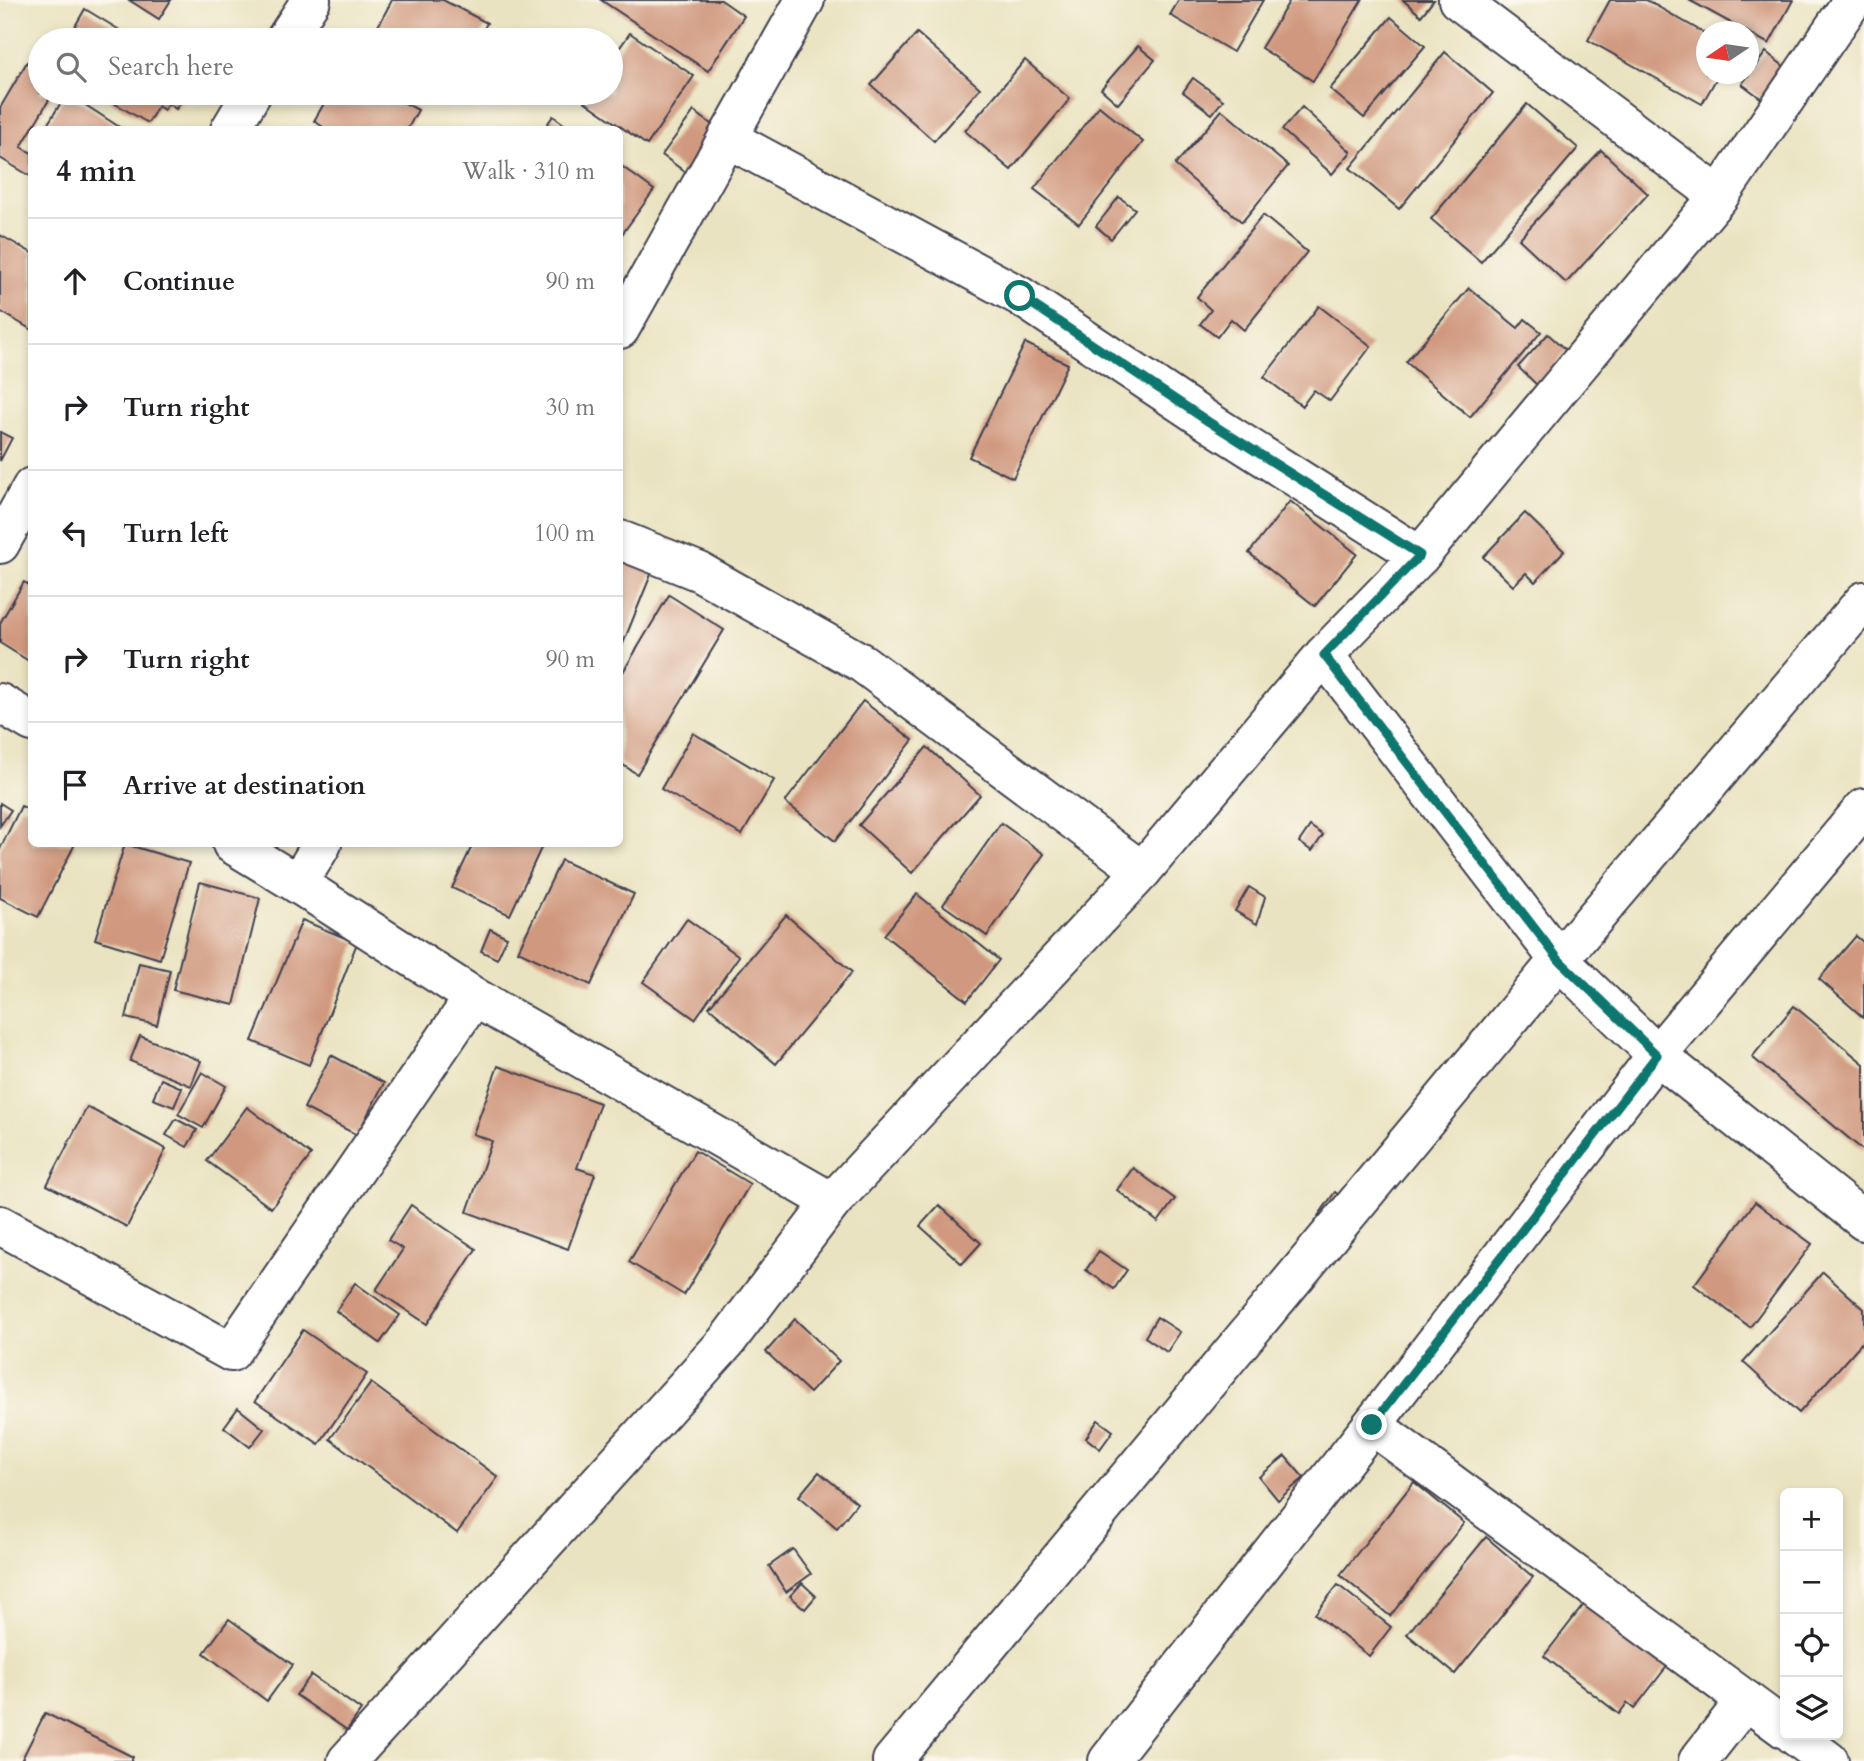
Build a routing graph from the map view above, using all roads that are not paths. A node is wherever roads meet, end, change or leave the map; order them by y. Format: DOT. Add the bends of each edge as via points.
graph roads {
  1 [pos="311,0"];
  2 [pos="805,0"];
  3 [pos="1458,0"];
  4 [pos="1853,0"];
  5 [pos="293,28"];
  6 [pos="245,105"];
  7 [pos="232,126"];
  8 [pos="726,138"];
  9 [pos="1719,196"];
  10 [pos="623,324"];
  11 [pos="28,494"];
  12 [pos="623,541"];
  13 [pos="0,544"];
  14 [pos="1420,555"];
  15 [pos="1864,601"];
  16 [pos="1324,655"];
  17 [pos="0,703"];
  18 [pos="28,720"];
  19 [pos="1864,808"];
  20 [pos="237,847"];
  21 [pos="320,847"];
  22 [pos="1142,871"];
  23 [pos="298,884"];
  24 [pos="1559,960"];
  25 [pos="474,997"];
  26 [pos="1657,1055"];
  27 [pos="832,1202"];
  28 [pos="1864,1221"];
  29 [pos="0,1225"];
  30 [pos="1372,1425"];
  31 [pos="1746,1700"];
  32 [pos="1780,1725"];
  33 [pos="1801,1740"];
  34 [pos="347,1761"];
  35 [pos="892,1761"];
  36 [pos="1108,1761"];
  37 [pos="1698,1761"];
  38 [pos="1829,1761"];
  1 -- 5 [label="street"];
  2 -- 8 [label="street"];
  3 -- 9 [label="street"];
  4 -- 9 [label="street"];
  6 -- 7 [label="street"];
  8 -- 10 [label="street"];
  8 -- 14 [label="street" via="1020,296"];
  9 -- 14 [label="street"];
  11 -- 13 [label="street"];
  12 -- 22 [label="street" via="700,572 862,663"];
  14 -- 16 [label="street"];
  15 -- 24 [label="street"];
  16 -- 22 [label="street"];
  16 -- 24 [label="street"];
  17 -- 18 [label="street"];
  19 -- 26 [label="street"];
  20 -- 23 [label="street"];
  21 -- 23 [label="street"];
  22 -- 27 [label="street"];
  23 -- 25 [label="street"];
  24 -- 26 [label="street"];
  24 -- 35 [label="street"];
  25 -- 27 [label="street"];
  25 -- 29 [label="street" via="231,1352"];
  26 -- 28 [label="street"];
  26 -- 30 [label="street"];
  27 -- 34 [label="street" via="726,1342"];
  30 -- 31 [label="street"];
  30 -- 36 [label="street"];
  31 -- 32 [label="street"];
  31 -- 37 [label="street"];
  33 -- 38 [label="street"];
}
